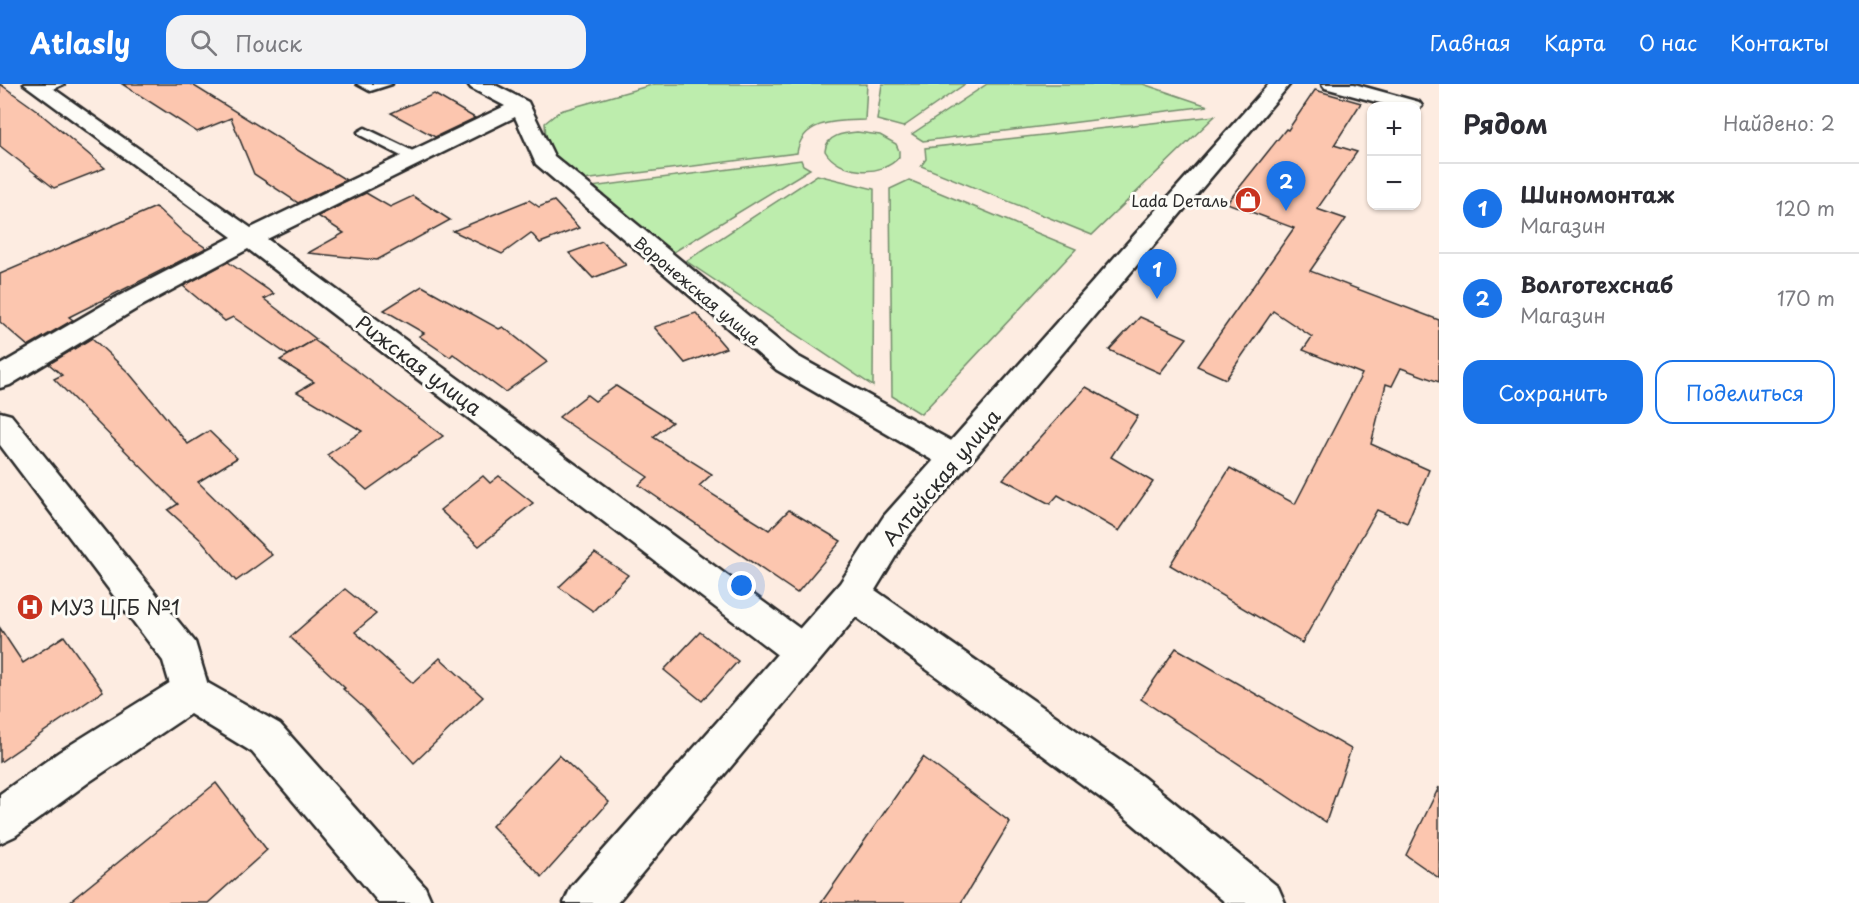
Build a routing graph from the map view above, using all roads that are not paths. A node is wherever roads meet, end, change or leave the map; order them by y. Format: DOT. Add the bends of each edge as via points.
graph roads {
  1 [pos="363,84"];
  2 [pos="386,84"];
  3 [pos="478,84"];
  4 [pos="1280,84"];
  5 [pos="1332,84"];
  6 [pos="45,86"];
  7 [pos="1397,102"];
  8 [pos="521,106"];
  9 [pos="365,132"];
  10 [pos="414,157"];
  11 [pos="248,237"];
  12 [pos="0,378"];
  13 [pos="0,423"];
  14 [pos="955,458"];
  15 [pos="853,594"];
  16 [pos="801,651"];
  17 [pos="190,692"];
  18 [pos="0,821"];
  19 [pos="409,903"];
  20 [pos="588,903"];
  21 [pos="1262,903"];
  1 -- 2 [label="lane"];
  3 -- 8 [label="street"];
  4 -- 14 [label="street, Алтайская улица"];
  5 -- 7 [label="street"];
  6 -- 11 [label="street, Рижская улица"];
  8 -- 10 [label="street"];
  8 -- 14 [label="street, Воронежская улица" via="544,159 787,363"];
  9 -- 10 [label="lane"];
  10 -- 11 [label="street"];
  11 -- 12 [label="street"];
  11 -- 16 [label="street, Рижская улица"];
  13 -- 17 [label="street" via="181,654"];
  14 -- 15 [label="street, Алтайская улица" via="896,526"];
  15 -- 16 [label="street, Алтайская улица"];
  15 -- 21 [label="street" via="1128,792"];
  16 -- 20 [label="street, Алтайская улица"];
  17 -- 18 [label="street" via="74,767"];
  17 -- 19 [label="street" via="266,738"];
}
